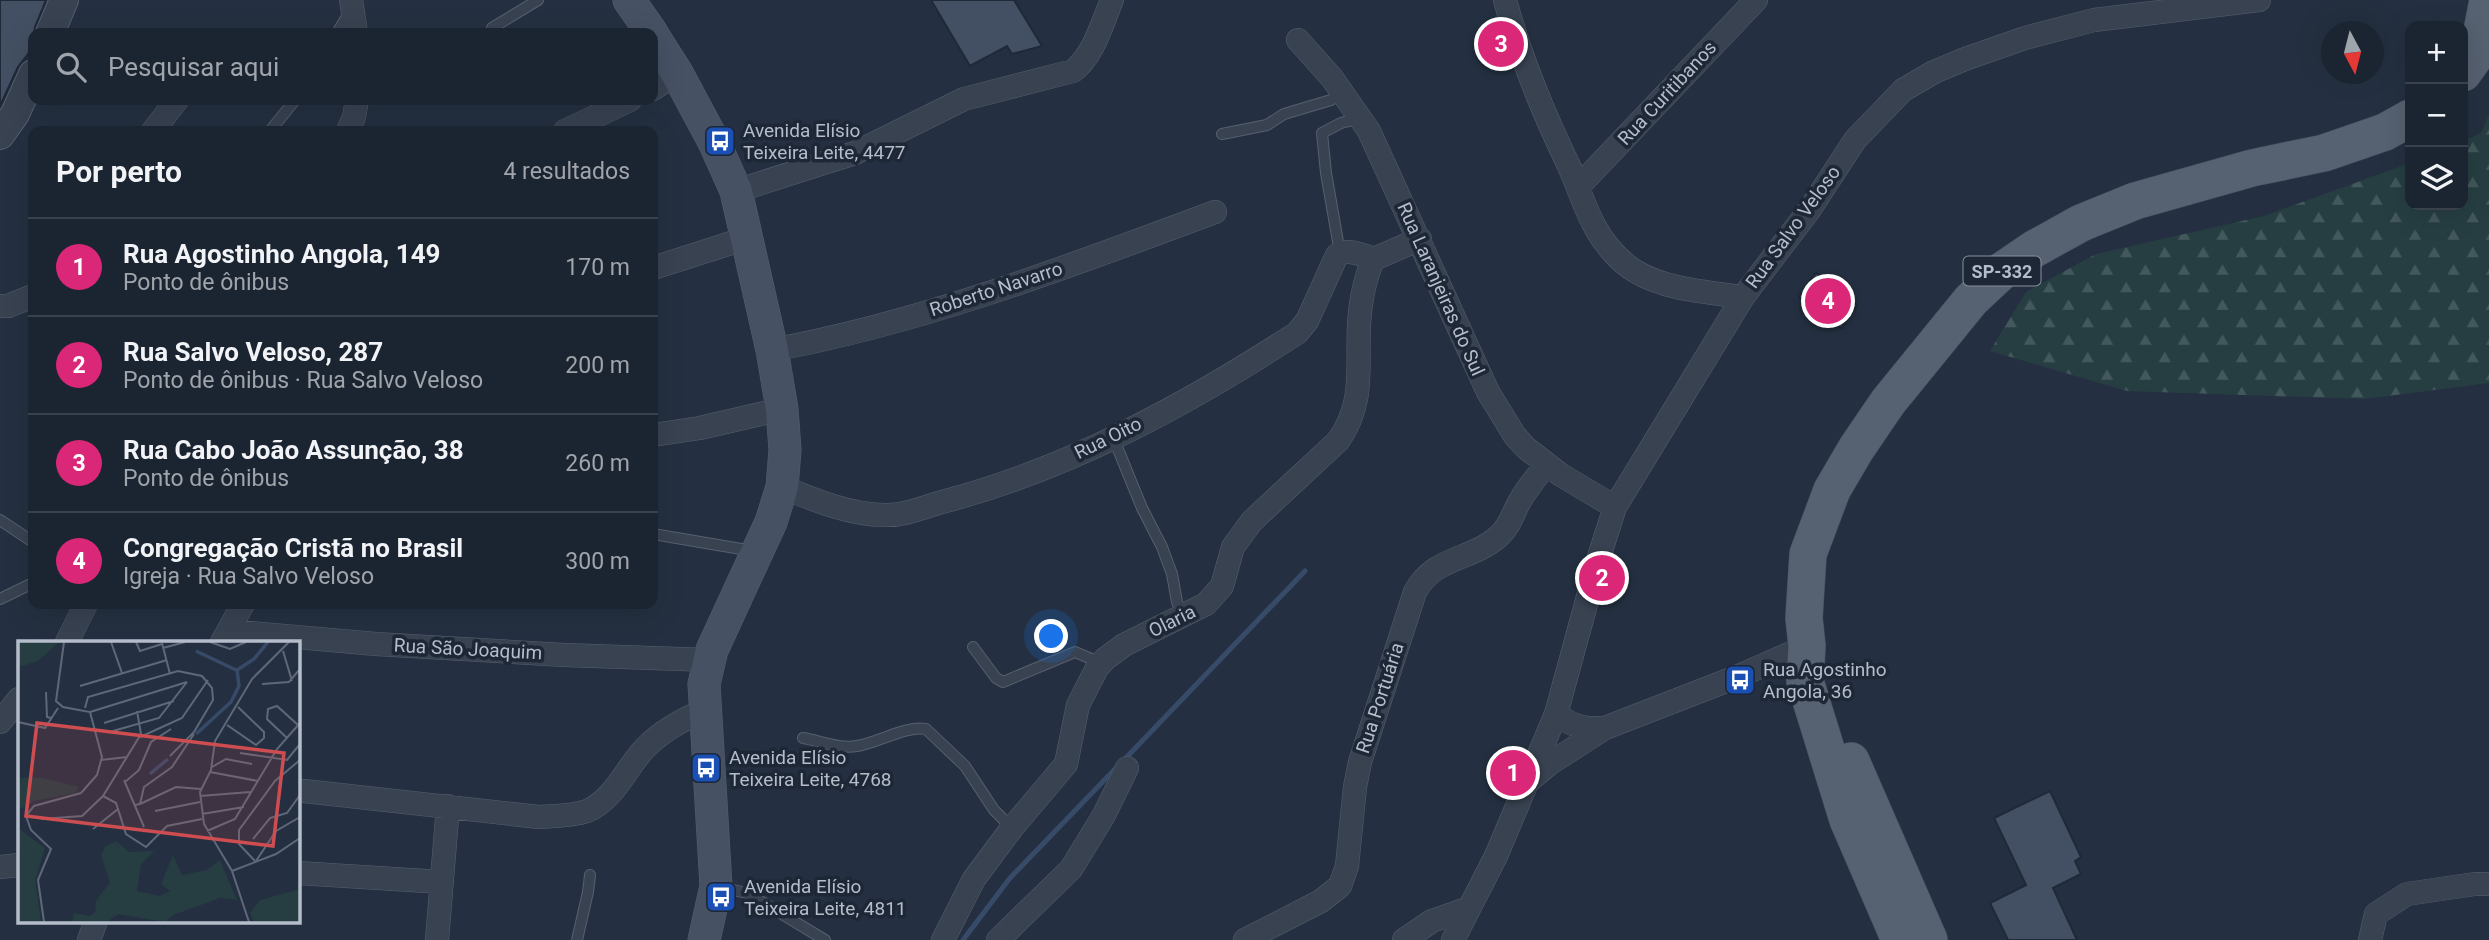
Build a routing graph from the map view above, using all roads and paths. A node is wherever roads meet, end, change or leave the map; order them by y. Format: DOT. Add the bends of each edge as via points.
graph roads {
  1 [pos="64,0"];
  2 [pos="538,0"];
  3 [pos="629,0"];
  4 [pos="1112,0"];
  5 [pos="1756,0"];
  6 [pos="2259,0"];
  7 [pos="2488,0"];
  8 [pos="352,2"];
  9 [pos="1507,2"];
  10 [pos="52,28"];
  11 [pos="339,28"];
  12 [pos="355,28"];
  13 [pos="492,28"];
  14 [pos="648,28"];
  15 [pos="1298,40"];
  16 [pos="658,56"];
  17 [pos="2468,66"];
  18 [pos="665,81"];
  19 [pos="28,85"];
  20 [pos="1342,93"];
  21 [pos="173,105"];
  22 [pos="291,105"];
  23 [pos="356,105"];
  24 [pos="620,105"];
  25 [pos="1360,118"];
  26 [pos="2405,121"];
  27 [pos="157,126"];
  28 [pos="274,126"];
  29 [pos="350,126"];
  30 [pos="575,126"];
  31 [pos="1222,134"];
  32 [pos="0,135"];
  33 [pos="1578,187"];
  34 [pos="736,191"];
  35 [pos="1215,212"];
  36 [pos="747,238"];
  37 [pos="1420,239"];
  38 [pos="1340,253"];
  39 [pos="1374,259"];
  40 [pos="658,266"];
  41 [pos="1743,297"];
  42 [pos="28,298"];
  43 [pos="0,306"];
  44 [pos="772,350"];
  45 [pos="782,409"];
  46 [pos="658,434"];
  47 [pos="1113,438"];
  48 [pos="1547,464"];
  49 [pos="782,487"];
  50 [pos="1615,508"];
  51 [pos="0,520"];
  52 [pos="658,535"];
  53 [pos="28,539"];
  54 [pos="759,552"];
  55 [pos="28,585"];
  56 [pos="0,599"];
  57 [pos="84,609"];
  58 [pos="240,609"];
  59 [pos="1182,615"];
  60 [pos="225,637"];
  61 [pos="68,641"];
  62 [pos="1807,646"];
  63 [pos="973,647"];
  64 [pos="709,660"];
  65 [pos="1101,663"];
  66 [pos="18,700"];
  67 [pos="704,711"];
  68 [pos="1556,714"];
  69 [pos="0,722"];
  70 [pos="1605,728"];
  71 [pos="803,738"];
  72 [pos="1127,768"];
  73 [pos="1529,781"];
  74 [pos="304,791"];
  75 [pos="448,806"];
  76 [pos="1012,828"];
  77 [pos="18,865"];
  78 [pos="0,867"];
  79 [pos="299,873"];
  80 [pos="590,875"];
  81 [pos="442,882"];
  82 [pos="2489,884"];
  83 [pos="716,886"];
  84 [pos="1469,908"];
  85 [pos="96,922"];
  86 [pos="89,940"];
  87 [pos="437,940"];
  88 [pos="577,940"];
  89 [pos="705,940"];
  90 [pos="825,940"];
  91 [pos="943,940"];
  92 [pos="998,940"];
  93 [pos="1245,940"];
  94 [pos="1404,940"];
  95 [pos="1453,940"];
  96 [pos="1900,940"];
  97 [pos="1929,940"];
  98 [pos="2370,940"];
  1 -- 10 [label="street"];
  2 -- 13 [label="lane"];
  3 -- 14 [label="main road"];
  4 -- 34 [label="street" via="1092,46 1073,71 964,99 855,153"];
  5 -- 33 [label="street, Rua Curitibanos"];
  6 -- 41 [label="street, Rua Salvo Veloso" via="2094,20 2025,38 1934,72 1903,90 1855,140"];
  7 -- 17 [label="main road" via="2477,52"];
  8 -- 11 [label="lane"];
  8 -- 12 [label="street"];
  9 -- 33 [label="street" via="1556,141"];
  15 -- 20 [label="street, Rua Laranjeiras do Sul"];
  16 -- 18 [label="main road"];
  18 -- 34 [label="main road" via="714,142"];
  19 -- 32 [label="street"];
  20 -- 25 [label="street, Rua Laranjeiras do Sul"];
  20 -- 31 [label="lane" via="1267,125"];
  21 -- 27 [label="street"];
  22 -- 28 [label="lane"];
  23 -- 29 [label="street"];
  24 -- 30 [label="street"];
  25 -- 37 [label="street, Rua Laranjeiras do Sul"];
  25 -- 38 [label="lane" via="1322,133"];
  26 -- 62 [label="main road, SP-332" via="2324,153 2136,201 2081,223 2003,270 1971,300 1888,402 1832,490 1808,554"];
  33 -- 41 [label="street" via="1606,244 1635,271 1677,286"];
  34 -- 36 [label="main road"];
  35 -- 44 [label="street, Roberto Navarro" via="1003,288 857,331"];
  36 -- 40 [label="street"];
  36 -- 44 [label="main road"];
  37 -- 39 [label="street"];
  37 -- 48 [label="street, Rua Laranjeiras do Sul" via="1488,392 1516,436"];
  38 -- 39 [label="street"];
  38 -- 47 [label="street, Rua Oito" via="1297,333"];
  39 -- 59 [label="street, Olaria" via="1361,304 1360,385 1347,429 1245,529 1213,598"];
  41 -- 50 [label="street, Rua Salvo Veloso"];
  42 -- 43 [label="street"];
  44 -- 45 [label="main road"];
  45 -- 46 [label="street"];
  45 -- 49 [label="main road"];
  47 -- 49 [label="street, Rua Oito" via="968,495 893,514 838,507"];
  47 -- 59 [label="lane" via="1165,555"];
  48 -- 50 [label="street, Rua Laranjeiras do Sul"];
  48 -- 93 [label="street, Rua Portuária" via="1501,533 1480,549 1432,570 1417,588 1360,762 1342,882 1321,901"];
  49 -- 54 [label="main road"];
  50 -- 68 [label="street, Rua Salvo Veloso"];
  51 -- 53 [label="lane"];
  52 -- 54 [label="lane"];
  54 -- 64 [label="main road"];
  55 -- 56 [label="lane"];
  57 -- 61 [label="street"];
  58 -- 60 [label="street"];
  59 -- 65 [label="street, Olaria" via="1114,651"];
  60 -- 64 [label="street, Rua São Joaquim"];
  62 -- 70 [label="street"];
  62 -- 96 [label="main road, SP-332" via="1805,681 1832,773"];
  62 -- 97 [label="main road, SP-332" via="1845,749"];
  63 -- 65 [label="lane" via="1003,682 1075,652"];
  64 -- 67 [label="main road"];
  65 -- 76 [label="street, Olaria" via="1074,715 1066,764"];
  66 -- 69 [label="street"];
  67 -- 75 [label="street" via="646,747 608,795 586,811 539,817"];
  67 -- 83 [label="main road"];
  68 -- 70 [label="street" via="1587,729"];
  68 -- 73 [label="street, Rua Salvo Veloso"];
  70 -- 73 [label="street"];
  71 -- 76 [label="lane" via="852,747 911,729 926,729 965,766"];
  72 -- 92 [label="street" via="1071,869"];
  73 -- 84 [label="street, Rua Salvo Veloso"];
  74 -- 75 [label="street"];
  75 -- 81 [label="street"];
  76 -- 91 [label="street, Olaria" via="974,879"];
  77 -- 78 [label="street"];
  79 -- 81 [label="street"];
  80 -- 88 [label="lane"];
  81 -- 87 [label="street"];
  82 -- 98 [label="street" via="2407,894 2376,914"];
  83 -- 89 [label="main road"];
  83 -- 90 [label="lane" via="747,893"];
  84 -- 94 [label="street" via="1432,920"];
  84 -- 95 [label="street, Rua Salvo Veloso"];
  85 -- 86 [label="street"];
}
